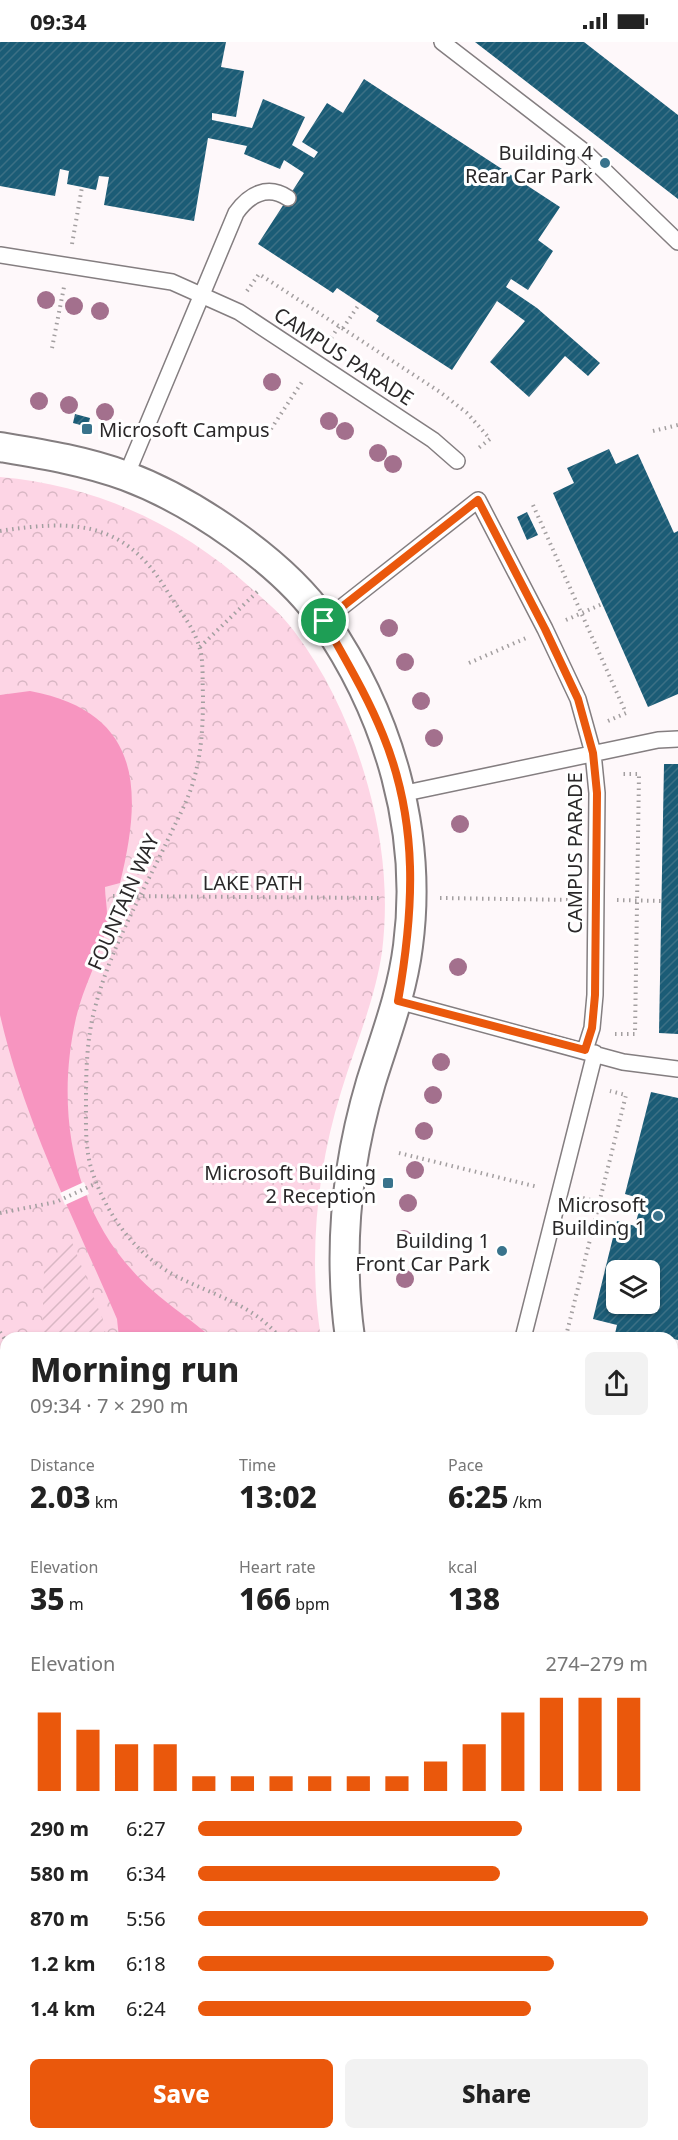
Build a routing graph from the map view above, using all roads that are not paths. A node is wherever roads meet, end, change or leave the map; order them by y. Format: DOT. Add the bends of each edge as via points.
graph roads {
  1 [pos="442,42"];
  2 [pos="288,198"];
  3 [pos="678,242"];
  4 [pos="0,255"];
  5 [pos="202,295"];
  6 [pos="0,447"];
  7 [pos="457,461"];
  8 [pos="126,476"];
  9 [pos="324,621"];
  10 [pos="678,739"];
  11 [pos="593,753"];
  12 [pos="401,794"];
  13 [pos="398,1001"];
  14 [pos="590,1052"];
  15 [pos="678,1070"];
  16 [pos="350,1332"];
  17 [pos="524,1332"];
  1 -- 3 [label="lane" via="586,153"];
  2 -- 5 [label="lane" via="276,192 263,192 242,205 226,233"];
  4 -- 5 [label="lane, CAMPUS PARADE" via="172,282"];
  5 -- 7 [label="lane, CAMPUS PARADE" via="239,312 434,440"];
  5 -- 8 [label="lane"];
  6 -- 8 [label="street" via="59,457"];
  8 -- 9 [label="street" via="226,530 277,571"];
  9 -- 11 [label="lane, CAMPUS PARADE" via="478,500 578,699"];
  9 -- 12 [label="street" via="380,728"];
  10 -- 11 [label="lane"];
  11 -- 12 [label="lane"];
  11 -- 14 [label="lane, CAMPUS PARADE" via="597,793 596,900"];
  12 -- 13 [label="street" via="412,898"];
  13 -- 14 [label="lane"];
  13 -- 16 [label="street" via="354,1150 345,1217"];
  14 -- 15 [label="lane" via="623,1062"];
  14 -- 17 [label="lane, CAMPUS PARADE"];
}
